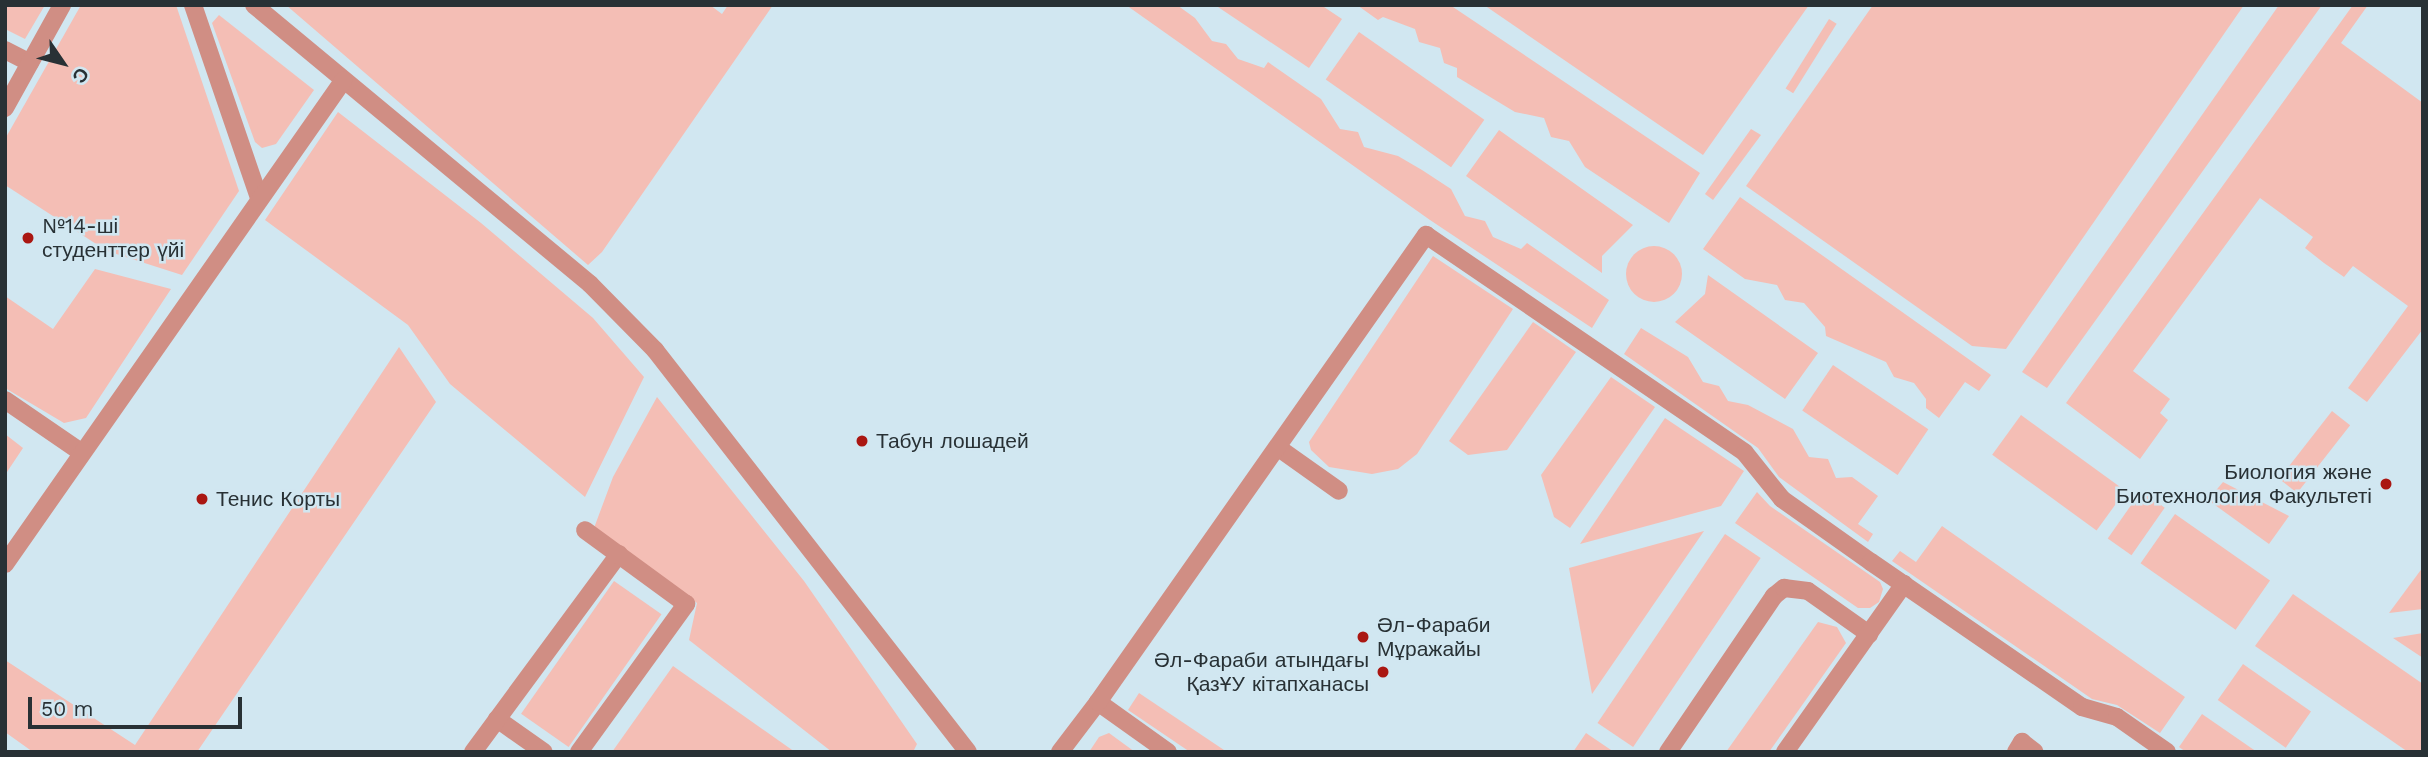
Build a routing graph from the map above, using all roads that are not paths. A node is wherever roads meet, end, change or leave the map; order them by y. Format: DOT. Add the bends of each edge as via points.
graph roads {
  1 [pos="62,5"];
  2 [pos="193,5"];
  3 [pos="254,5"];
  4 [pos="5,50"];
  5 [pos="30,62"];
  6 [pos="343,81"];
  7 [pos="5,108"];
  8 [pos="259,198"];
  9 [pos="5,400"];
  10 [pos="1280,449"];
  11 [pos="81,452"];
  12 [pos="1339,491"];
  13 [pos="585,530"];
  14 [pos="619,554"];
  15 [pos="5,564"];
  16 [pos="1904,584"];
  17 [pos="1869,634"];
  18 [pos="1098,702"];
  19 [pos="497,719"];
  20 [pos="473,752"];
  21 [pos="544,752"];
  22 [pos="579,752"];
  23 [pos="968,752"];
  24 [pos="1060,752"];
  25 [pos="1168,752"];
  26 [pos="1668,752"];
  27 [pos="1785,752"];
  28 [pos="2015,752"];
  29 [pos="2035,752"];
  30 [pos="2167,752"];
  1 -- 5 [label="street"];
  2 -- 8 [label="street"];
  3 -- 6 [label="street"];
  4 -- 5 [label="street"];
  5 -- 7 [label="street"];
  6 -- 8 [label="street"];
  6 -- 23 [label="street" via="590,284 655,350"];
  8 -- 11 [label="street"];
  9 -- 11 [label="street"];
  10 -- 12 [label="street"];
  10 -- 16 [label="street" via="1426,235 1745,453 1782,499"];
  10 -- 18 [label="street"];
  11 -- 15 [label="street"];
  13 -- 14 [label="street"];
  14 -- 19 [label="street"];
  14 -- 22 [label="street" via="685,604"];
  16 -- 17 [label="street"];
  16 -- 30 [label="street" via="2081,707 2117,717"];
  17 -- 26 [label="street" via="1808,591 1784,588 1774,596"];
  17 -- 27 [label="street"];
  18 -- 24 [label="street"];
  18 -- 25 [label="street"];
  19 -- 20 [label="street"];
  19 -- 21 [label="street"];
  28 -- 29 [label="street" via="2022,743"];
}
